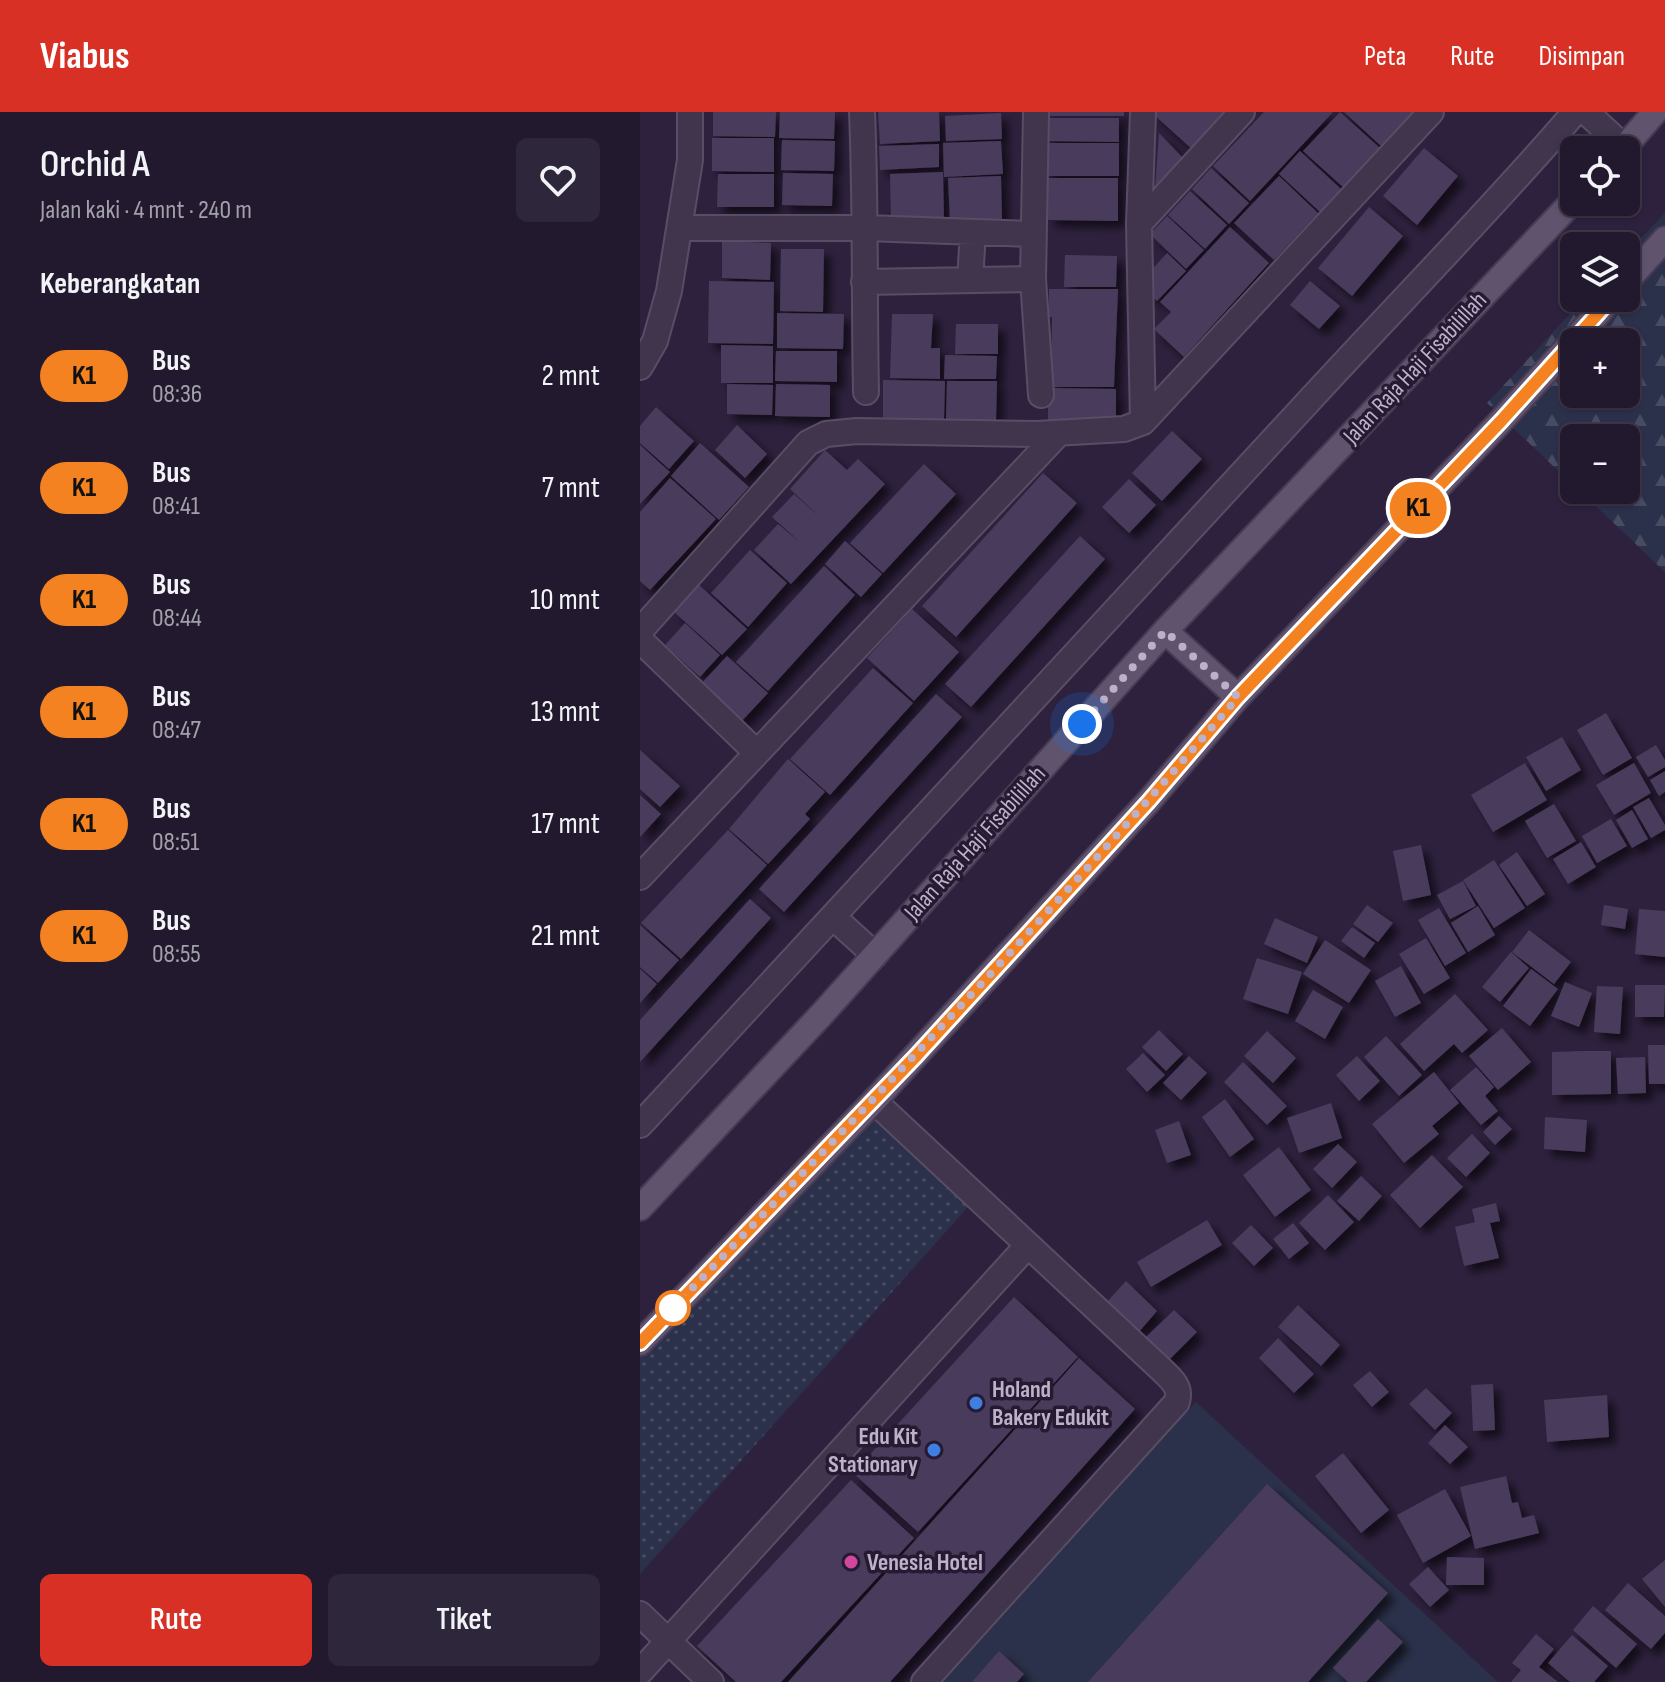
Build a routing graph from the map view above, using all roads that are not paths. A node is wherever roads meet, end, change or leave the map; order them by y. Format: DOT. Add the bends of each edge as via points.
graph roads {
  1 [pos="690,112"];
  2 [pos="862,112"];
  3 [pos="1036,112"];
  4 [pos="1143,112"];
  5 [pos="1242,112"];
  6 [pos="1431,112"];
  7 [pos="1575,112"];
  8 [pos="1586,112"];
  9 [pos="1655,112"];
  10 [pos="1610,136"];
  11 [pos="1634,136"];
  12 [pos="1560,215"];
  13 [pos="1139,224"];
  14 [pos="681,228"];
  15 [pos="866,228"];
  16 [pos="973,232"];
  17 [pos="1033,234"];
  18 [pos="1665,239"];
  19 [pos="1640,267"];
  20 [pos="1033,279"];
  21 [pos="970,280"];
  22 [pos="864,282"];
  23 [pos="1599,312"];
  24 [pos="640,367"];
  25 [pos="866,392"];
  26 [pos="1041,395"];
  27 [pos="1143,422"];
  28 [pos="1059,433"];
  29 [pos="640,631"];
  30 [pos="1165,631"];
  31 [pos="640,640"];
  32 [pos="1238,697"];
  33 [pos="757,753"];
  34 [pos="640,877"];
  35 [pos="833,917"];
  36 [pos="875,955"];
  37 [pos="874,1101"];
  38 [pos="640,1125"];
  39 [pos="640,1208"];
  40 [pos="1028,1245"];
  41 [pos="640,1343"];
  42 [pos="640,1614"];
  43 [pos="672,1637"];
  44 [pos="640,1672"];
  45 [pos="711,1682"];
  46 [pos="730,1682"];
  47 [pos="924,1682"];
  1 -- 14 [label="street"];
  2 -- 15 [label="street"];
  3 -- 17 [label="street"];
  4 -- 13 [label="street"];
  5 -- 13 [label="street"];
  6 -- 27 [label="street"];
  7 -- 35 [label="street"];
  8 -- 10 [label="street"];
  9 -- 11 [label="main road"];
  12 -- 30 [label="main road, Jalan Raja Haji Fisabilillah"];
  13 -- 27 [label="street"];
  14 -- 15 [label="street"];
  14 -- 24 [label="street" via="655,341"];
  15 -- 16 [label="street"];
  15 -- 22 [label="street"];
  16 -- 17 [label="street"];
  16 -- 21 [label="street"];
  17 -- 20 [label="street"];
  18 -- 19 [label="main road"];
  20 -- 21 [label="street"];
  20 -- 26 [label="street"];
  21 -- 22 [label="street"];
  22 -- 25 [label="street"];
  23 -- 32 [label="main road"];
  27 -- 28 [label="street" via="1124,429"];
  28 -- 29 [label="street" via="820,435"];
  28 -- 33 [label="street"];
  30 -- 32 [label="main road"];
  30 -- 36 [label="main road, Jalan Raja Haji Fisabilillah"];
  31 -- 33 [label="street"];
  32 -- 37 [label="main road"];
  33 -- 34 [label="street"];
  35 -- 36 [label="street"];
  35 -- 38 [label="street"];
  36 -- 39 [label="main road, Jalan Raja Haji Fisabilillah"];
  37 -- 40 [label="street"];
  37 -- 41 [label="main road"];
  40 -- 43 [label="street"];
  40 -- 47 [label="street" via="1175,1382 1179,1396"];
  42 -- 43 [label="street"];
  43 -- 44 [label="street"];
  43 -- 45 [label="street"];
  43 -- 46 [label="street"];
}
